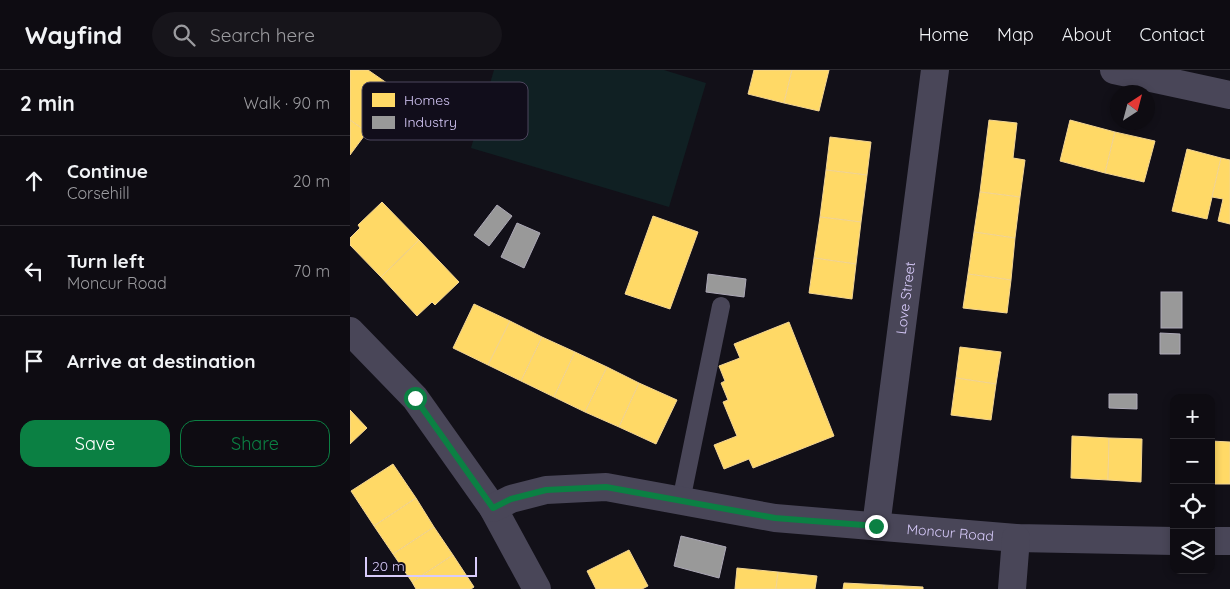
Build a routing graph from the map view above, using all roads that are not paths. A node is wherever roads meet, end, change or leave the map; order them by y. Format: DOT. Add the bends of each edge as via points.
graph roads {
  1 [pos="935,70"];
  2 [pos="1114,70"];
  3 [pos="1230,96"];
  4 [pos="721,306"];
  5 [pos="350,331"];
  6 [pos="681,501"];
  7 [pos="493,508"];
  8 [pos="876,526"];
  9 [pos="1016,538"];
  10 [pos="1170,541"];
  11 [pos="1215,541"];
  12 [pos="1230,541"];
  13 [pos="537,589"];
  14 [pos="1012,589"];
  1 -- 8 [label="street, Love Street"];
  2 -- 3 [label="street"];
  4 -- 6 [label="lane"];
  5 -- 7 [label="street" via="415,398"];
  6 -- 7 [label="street, Moncur Road" via="606,487 546,490 511,499"];
  6 -- 8 [label="street, Moncur Road" via="775,518"];
  7 -- 13 [label="street"];
  8 -- 9 [label="street, Moncur Road"];
  9 -- 10 [label="street, Moncur Road"];
  9 -- 14 [label="street"];
  11 -- 12 [label="street"];
}
